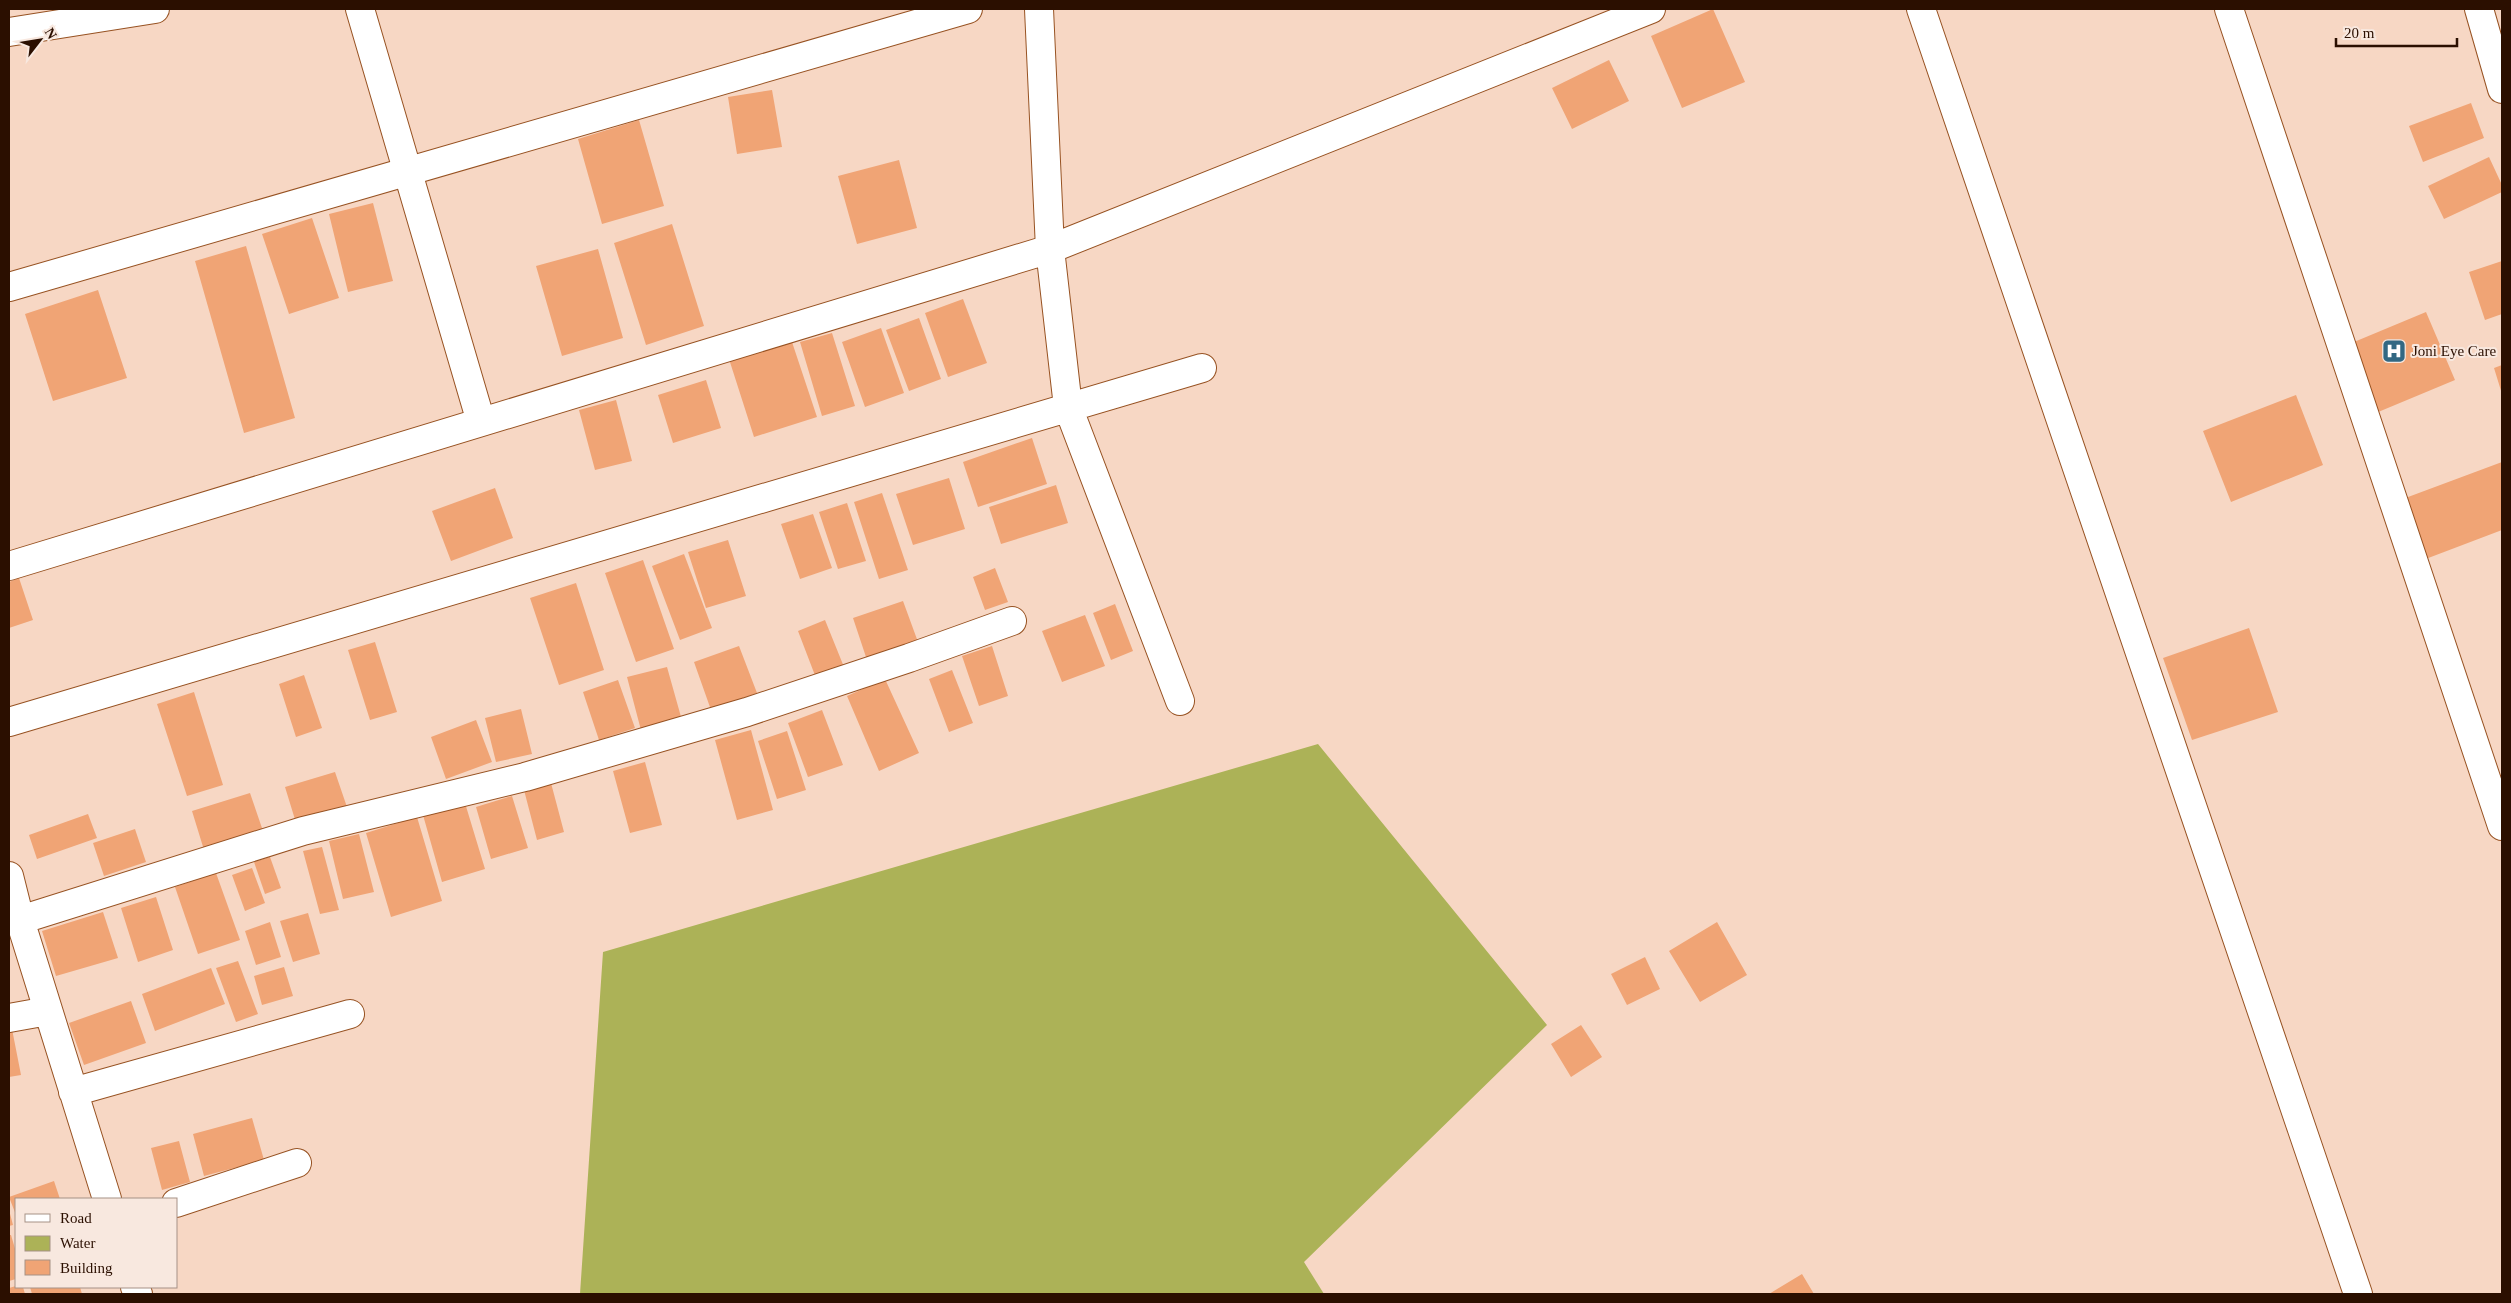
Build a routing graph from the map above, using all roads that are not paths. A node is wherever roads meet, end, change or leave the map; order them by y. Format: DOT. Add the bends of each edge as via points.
graph roads {
  1 [pos="155,9"];
  2 [pos="360,9"];
  3 [pos="968,9"];
  4 [pos="1039,9"];
  5 [pos="1651,9"];
  6 [pos="1921,9"];
  7 [pos="2229,9"];
  8 [pos="2479,9"];
  9 [pos="9,32"];
  10 [pos="2502,89"];
  11 [pos="408,171"];
  12 [pos="1050,249"];
  13 [pos="9,287"];
  14 [pos="1202,368"];
  15 [pos="1068,407"];
  16 [pos="482,422"];
  17 [pos="9,566"];
  18 [pos="1012,621"];
  19 [pos="1180,701"];
  20 [pos="9,722"];
  21 [pos="2502,826"];
  22 [pos="9,876"];
  23 [pos="20,920"];
  24 [pos="48,1012"];
  25 [pos="350,1014"];
  26 [pos="9,1018"];
  27 [pos="73,1092"];
  28 [pos="297,1163"];
  29 [pos="107,1198"];
  30 [pos="178,1203"];
  31 [pos="2358,1294"];
  1 -- 9 [label="street"];
  2 -- 11 [label="street"];
  3 -- 11 [label="street"];
  4 -- 12 [label="street"];
  5 -- 12 [label="street"];
  6 -- 31 [label="street"];
  7 -- 21 [label="street"];
  8 -- 10 [label="street"];
  11 -- 13 [label="street"];
  11 -- 16 [label="street"];
  12 -- 15 [label="street"];
  12 -- 16 [label="street"];
  14 -- 15 [label="street"];
  15 -- 19 [label="street"];
  15 -- 20 [label="street"];
  16 -- 17 [label="street"];
  18 -- 23 [label="street" via="747,712 525,777 303,831"];
  22 -- 23 [label="street"];
  23 -- 24 [label="street"];
  24 -- 26 [label="street"];
  24 -- 27 [label="street"];
  25 -- 27 [label="street"];
  27 -- 29 [label="street"];
  28 -- 30 [label="street"];
}
